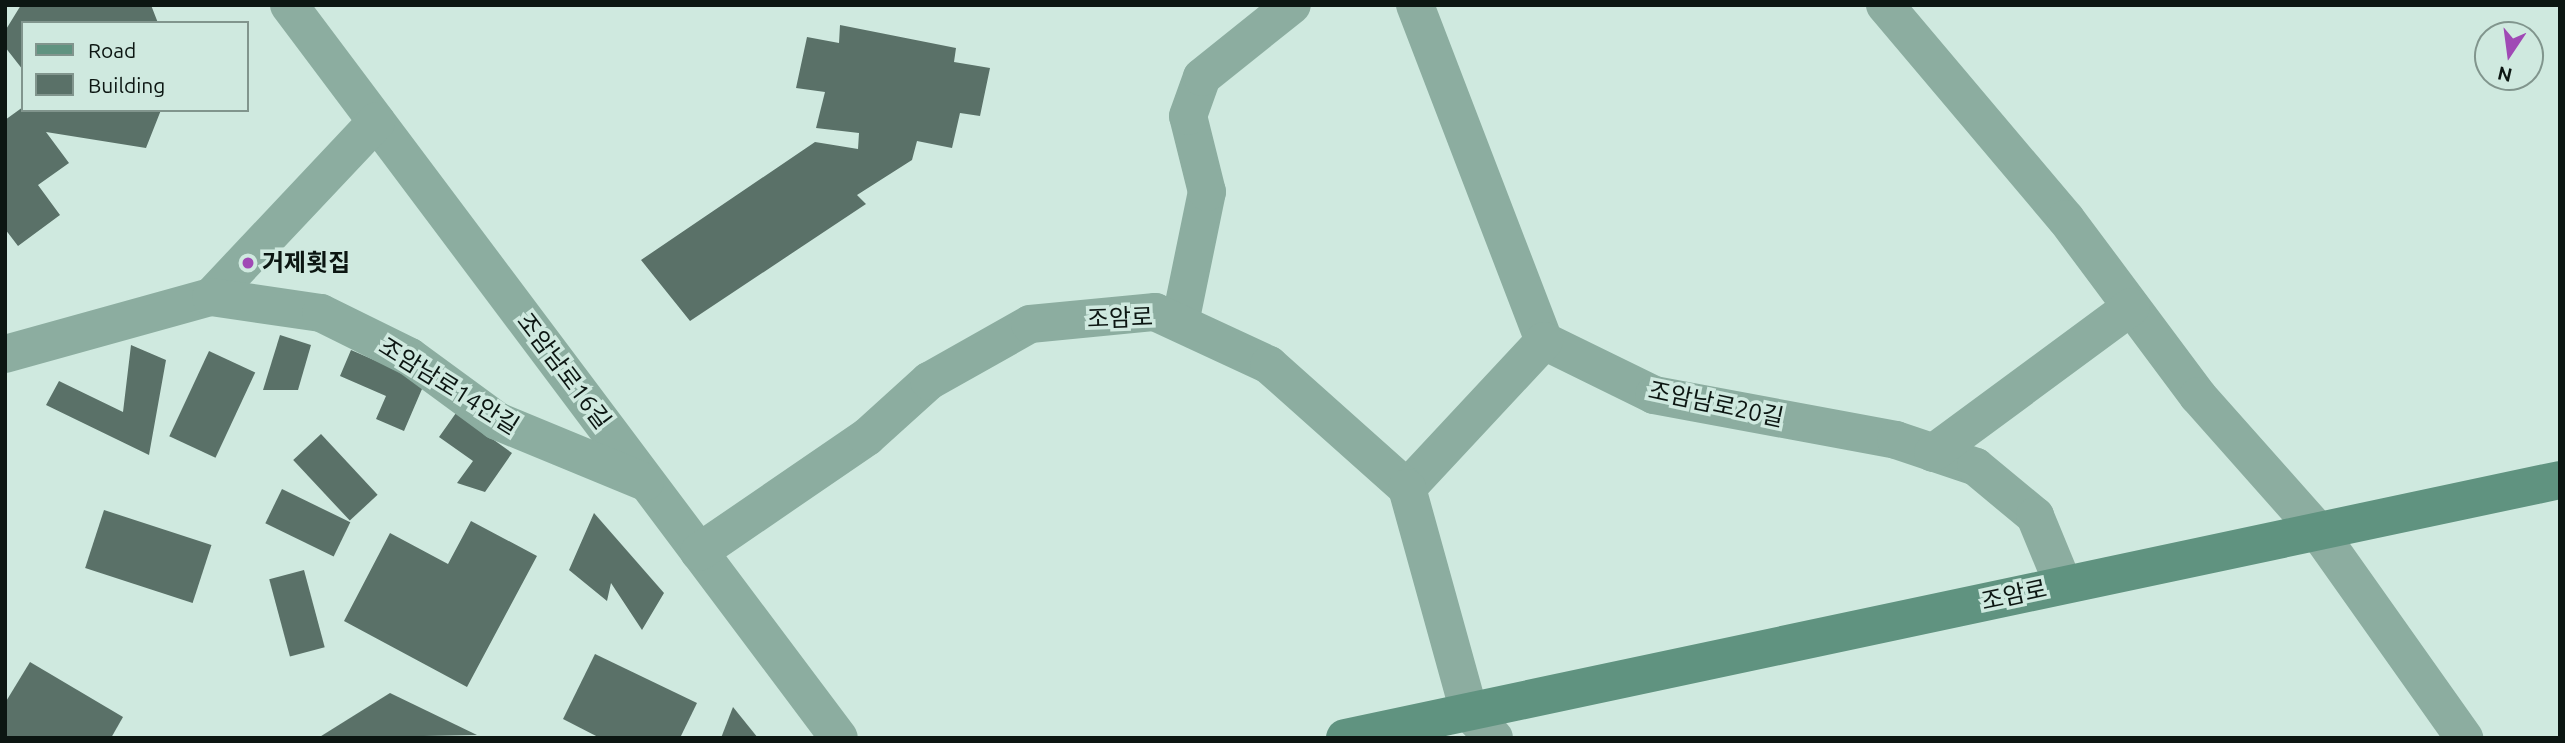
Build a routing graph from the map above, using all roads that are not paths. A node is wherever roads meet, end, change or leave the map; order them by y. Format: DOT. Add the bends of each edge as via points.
graph roads {
  1 [pos="289,5"];
  2 [pos="1292,5"];
  3 [pos="1415,5"];
  4 [pos="1885,5"];
  5 [pos="376,121"];
  6 [pos="211,298"];
  7 [pos="2132,307"];
  8 [pos="1180,323"];
  9 [pos="1544,341"];
  10 [pos="5,354"];
  11 [pos="1933,453"];
  12 [pos="2560,480"];
  13 [pos="647,483"];
  14 [pos="1408,488"];
  15 [pos="2317,530"];
  16 [pos="699,552"];
  17 [pos="2063,584"];
  18 [pos="1481,725"];
  19 [pos="839,738"];
  20 [pos="1345,738"];
  21 [pos="2463,738"];
  1 -- 5 [label="street, 조암남로16길"];
  2 -- 8 [label="street" via="1202,78 1188,116 1207,191"];
  3 -- 9 [label="street"];
  4 -- 7 [label="street" via="2066,219"];
  5 -- 6 [label="street"];
  5 -- 13 [label="street, 조암남로16길"];
  6 -- 10 [label="street, 조암남로14안길"];
  6 -- 13 [label="street, 조암남로14안길" via="321,313 410,357 497,421"];
  7 -- 11 [label="street"];
  7 -- 15 [label="street" via="2198,396"];
  8 -- 14 [label="street, 조암로" via="1269,365"];
  8 -- 16 [label="street, 조암로" via="1156,312 1030,324 929,381 867,437"];
  9 -- 11 [label="street, 조암남로20길" via="1654,395 1896,440"];
  9 -- 14 [label="street"];
  11 -- 17 [label="street, 조암남로20길" via="1976,467 2035,516"];
  12 -- 15 [label="main road, 조암로"];
  13 -- 16 [label="street, 조암남로16길"];
  14 -- 18 [label="street"];
  15 -- 17 [label="main road, 조암로"];
  15 -- 21 [label="street"];
  16 -- 19 [label="street, 조암남로16길"];
  17 -- 18 [label="main road, 조암로"];
  18 -- 20 [label="main road, 조암로"];
}
